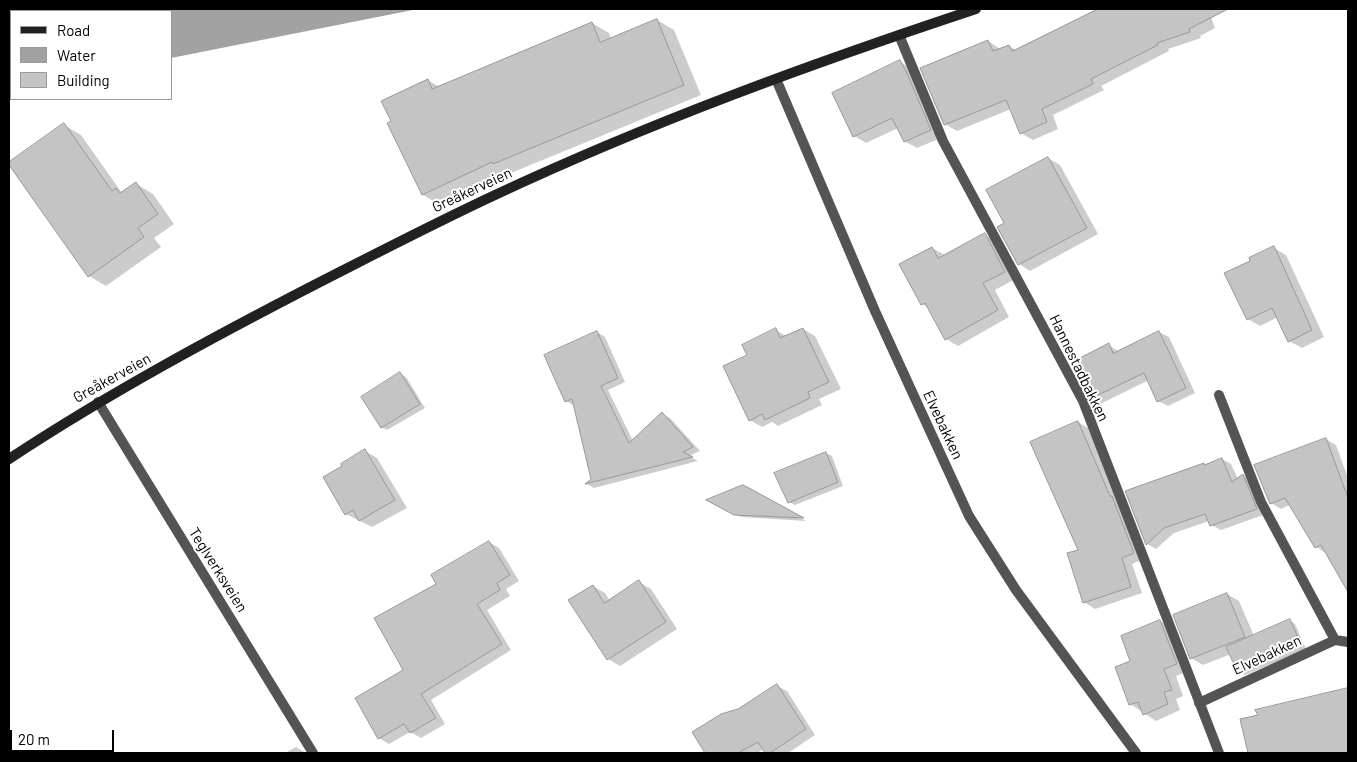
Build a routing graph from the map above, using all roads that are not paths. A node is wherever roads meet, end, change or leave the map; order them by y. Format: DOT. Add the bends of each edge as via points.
graph roads {
  1 [pos="976,9"];
  2 [pos="899,34"];
  3 [pos="776,80"];
  4 [pos="1219,395"];
  5 [pos="98,402"];
  6 [pos="9,459"];
  7 [pos="1335,640"];
  8 [pos="1348,642"];
  9 [pos="1199,703"];
  10 [pos="313,753"];
  11 [pos="1136,753"];
  12 [pos="1218,753"];
  1 -- 2 [label="main road, Greåkerveien"];
  2 -- 3 [label="main road, Greåkerveien"];
  2 -- 9 [label="street, Hannestadbakken" via="942,140 1083,401"];
  3 -- 5 [label="main road, Greåkerveien" via="672,120 496,195 263,311"];
  3 -- 11 [label="street, Elvebakken" via="875,311 969,516 1016,590"];
  4 -- 7 [label="street" via="1261,502"];
  5 -- 6 [label="main road, Greåkerveien"];
  5 -- 10 [label="street, Teglverksveien"];
  7 -- 8 [label="street"];
  7 -- 9 [label="street, Elvebakken"];
  9 -- 12 [label="street, Hannestadbakken"];
}
